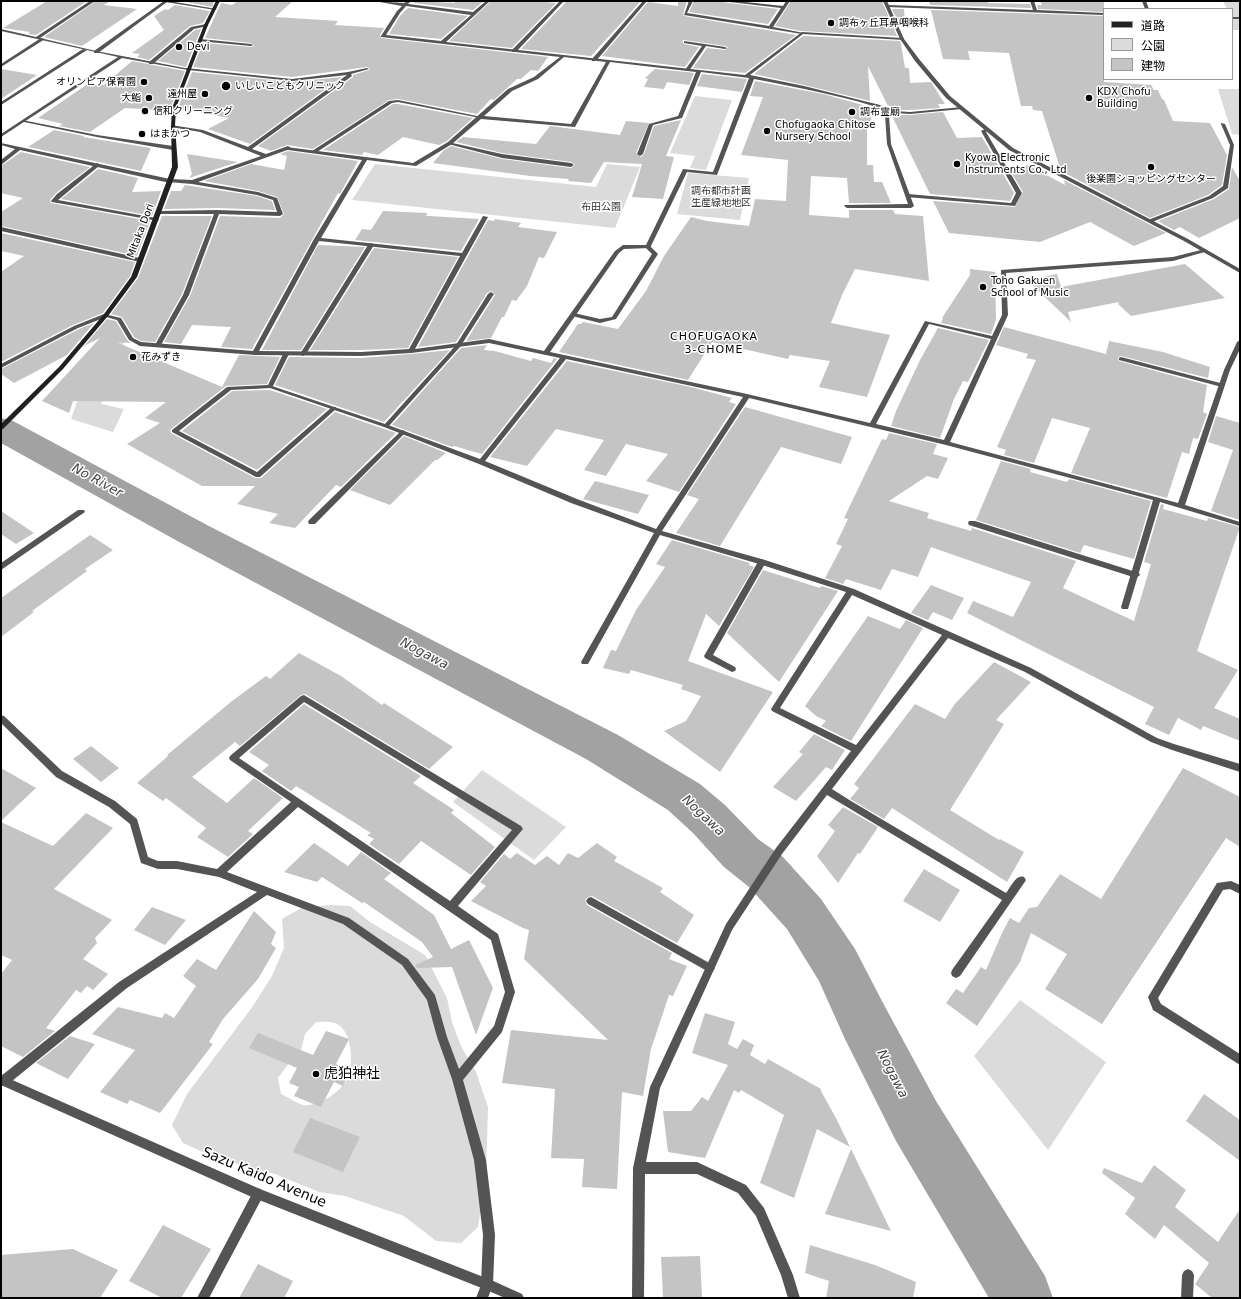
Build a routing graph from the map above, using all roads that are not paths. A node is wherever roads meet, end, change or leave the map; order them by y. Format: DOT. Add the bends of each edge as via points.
graph roads {
  1 [pos="93,1"];
  2 [pos="163,1"];
  3 [pos="218,1"];
  4 [pos="376,1"];
  5 [pos="409,1"];
  6 [pos="488,1"];
  7 [pos="562,1"];
  8 [pos="645,1"];
  9 [pos="691,1"];
  10 [pos="723,1"];
  11 [pos="788,1"];
  12 [pos="884,1"];
  13 [pos="1032,1"];
  14 [pos="405,5"];
  15 [pos="887,6"];
  16 [pos="785,7"];
  17 [pos="215,9"];
  18 [pos="1036,12"];
  19 [pos="475,14"];
  20 [pos="1103,14"];
  21 [pos="206,25"];
  22 [pos="770,28"];
  23 [pos="2,31"];
  24 [pos="802,33"];
  25 [pos="36,38"];
  26 [pos="902,39"];
  27 [pos="43,40"];
  28 [pos="200,40"];
  29 [pos="686,42"];
  30 [pos="442,43"];
  31 [pos="251,45"];
  32 [pos="705,45"];
  33 [pos="725,48"];
  34 [pos="85,50"];
  35 [pos="514,51"];
  36 [pos="96,52"];
  37 [pos="562,56"];
  38 [pos="121,57"];
  39 [pos="594,60"];
  40 [pos="608,62"];
  41 [pos="151,63"];
  42 [pos="1,66"];
  43 [pos="188,69"];
  44 [pos="367,69"];
  45 [pos="688,70"];
  46 [pos="699,71"];
  47 [pos="348,73"];
  48 [pos="749,77"];
  49 [pos="1,104"];
  50 [pos="962,108"];
  51 [pos="895,112"];
  52 [pos="480,117"];
  53 [pos="24,120"];
  54 [pos="1223,124"];
  55 [pos="172,126"];
  56 [pos="988,129"];
  57 [pos="1,136"];
  58 [pos="450,143"];
  59 [pos="1,144"];
  60 [pos="19,148"];
  61 [pos="173,148"];
  62 [pos="248,149"];
  63 [pos="315,151"];
  64 [pos="640,154"];
  65 [pos="264,155"];
  66 [pos="365,159"];
  67 [pos="1,163"];
  68 [pos="97,165"];
  69 [pos="571,165"];
  70 [pos="170,181"];
  71 [pos="192,182"];
  72 [pos="908,196"];
  73 [pos="847,206"];
  74 [pos="159,212"];
  75 [pos="217,212"];
  76 [pos="485,217"];
  77 [pos="156,220"];
  78 [pos="1150,221"];
  79 [pos="1,229"];
  80 [pos="317,239"];
  81 [pos="371,244"];
  82 [pos="648,247"];
  83 [pos="1205,251"];
  84 [pos="464,255"];
  85 [pos="140,260"];
  86 [pos="1240,271"];
  87 [pos="491,294"];
  88 [pos="106,315"];
  89 [pos="574,315"];
  90 [pos="995,338"];
  91 [pos="1240,342"];
  92 [pos="158,345"];
  93 [pos="458,346"];
  94 [pos="411,351"];
  95 [pos="255,353"];
  96 [pos="546,353"];
  97 [pos="286,354"];
  98 [pos="303,354"];
  99 [pos="564,357"];
  100 [pos="1121,359"];
  101 [pos="1,366"];
  102 [pos="1222,385"];
  103 [pos="270,387"];
  104 [pos="747,396"];
  105 [pos="334,408"];
  106 [pos="872,425"];
  107 [pos="386,426"];
  108 [pos="1,428"];
  109 [pos="403,432"];
  110 [pos="946,443"];
  111 [pos="481,462"];
  112 [pos="1157,499"];
  113 [pos="1181,506"];
  114 [pos="81,512"];
  115 [pos="312,522"];
  116 [pos="972,523"];
  117 [pos="1240,524"];
  118 [pos="658,532"];
  119 [pos="762,562"];
  120 [pos="1,567"];
  121 [pos="1136,575"];
  122 [pos="851,591"];
  123 [pos="1125,607"];
  124 [pos="946,635"];
  125 [pos="585,662"];
  126 [pos="732,669"];
  127 [pos="1,718"];
  128 [pos="857,750"];
  129 [pos="1240,768"];
  130 [pos="827,790"];
  131 [pos="297,802"];
  132 [pos="219,873"];
  133 [pos="1021,880"];
  134 [pos="1240,890"];
  135 [pos="266,891"];
  136 [pos="1008,899"];
  137 [pos="591,901"];
  138 [pos="452,906"];
  139 [pos="710,968"];
  140 [pos="956,973"];
  141 [pos="1240,1060"];
  142 [pos="457,1079"];
  143 [pos="2,1081"];
  144 [pos="639,1168"];
  145 [pos="258,1194"];
  146 [pos="1188,1275"];
  147 [pos="487,1284"];
  148 [pos="203,1298"];
  149 [pos="482,1298"];
  150 [pos="518,1298"];
  151 [pos="638,1298"];
  152 [pos="794,1298"];
  153 [pos="1187,1298"];
  1 -- 25 [label="street"];
  2 -- 17 [label="street"];
  2 -- 36 [label="street"];
  3 -- 17 [label="main road, Mitaka Dori"];
  4 -- 14 [label="street"];
  5 -- 14 [label="street"];
  6 -- 19 [label="street"];
  7 -- 35 [label="street"];
  8 -- 39 [label="street"];
  9 -- 22 [label="street" via="685,14"];
  10 -- 16 [label="street"];
  11 -- 16 [label="street"];
  12 -- 15 [label="street"];
  13 -- 18 [label="street"];
  14 -- 19 [label="street"];
  14 -- 30 [label="street" via="383,36"];
  15 -- 18 [label="street"];
  15 -- 26 [label="street"];
  16 -- 22 [label="street"];
  17 -- 21 [label="main road, Mitaka Dori"];
  18 -- 20 [label="street"];
  19 -- 30 [label="street"];
  21 -- 28 [label="main road, Mitaka Dori"];
  21 -- 41 [label="street" via="193,28"];
  22 -- 24 [label="street"];
  23 -- 25 [label="street"];
  24 -- 26 [label="street"];
  24 -- 48 [label="street"];
  25 -- 27 [label="street"];
  26 -- 50 [label="street" via="948,97"];
  27 -- 34 [label="street"];
  27 -- 42 [label="street"];
  28 -- 31 [label="street"];
  28 -- 43 [label="main road, Mitaka Dori"];
  29 -- 32 [label="street"];
  30 -- 35 [label="street"];
  32 -- 33 [label="street"];
  32 -- 45 [label="street"];
  34 -- 36 [label="street"];
  34 -- 49 [label="street"];
  35 -- 37 [label="street"];
  36 -- 38 [label="street"];
  37 -- 39 [label="street"];
  37 -- 52 [label="street" via="536,78 510,90"];
  38 -- 41 [label="street"];
  38 -- 53 [label="street"];
  39 -- 40 [label="street"];
  40 -- 45 [label="street"];
  40 -- 52 [label="street" via="573,126"];
  41 -- 43 [label="street"];
  43 -- 47 [label="street" via="292,80"];
  43 -- 55 [label="main road, Mitaka Dori" via="174,108"];
  44 -- 47 [label="street"];
  45 -- 46 [label="street"];
  46 -- 48 [label="street"];
  46 -- 64 [label="street" via="680,117 651,124"];
  47 -- 62 [label="street" via="350,75"];
  48 -- 51 [label="street" via="804,87"];
  48 -- 82 [label="street" via="715,174 685,170"];
  50 -- 51 [label="street"];
  50 -- 56 [label="street"];
  51 -- 72 [label="street" via="887,115 889,144"];
  52 -- 58 [label="street"];
  52 -- 63 [label="street" via="392,102"];
  53 -- 57 [label="street"];
  53 -- 61 [label="street" via="97,136"];
  54 -- 78 [label="street" via="1232,145 1226,187 1211,197"];
  55 -- 61 [label="main road, Mitaka Dori"];
  55 -- 62 [label="street" via="201,131"];
  56 -- 72 [label="street" via="983,131 1019,193 1013,205"];
  56 -- 78 [label="street" via="1011,149"];
  58 -- 66 [label="street" via="414,165"];
  58 -- 69 [label="street" via="502,156"];
  59 -- 60 [label="street"];
  60 -- 67 [label="street"];
  60 -- 68 [label="street"];
  61 -- 70 [label="main road, Mitaka Dori" via="175,167"];
  62 -- 65 [label="street"];
  63 -- 65 [label="street" via="288,148"];
  63 -- 66 [label="street"];
  65 -- 71 [label="street"];
  66 -- 80 [label="street"];
  68 -- 70 [label="street"];
  68 -- 77 [label="street" via="54,201"];
  70 -- 71 [label="street"];
  70 -- 74 [label="main road, Mitaka Dori"];
  71 -- 75 [label="street" via="275,198 280,214"];
  72 -- 73 [label="street" via="911,206"];
  74 -- 75 [label="street"];
  74 -- 77 [label="main road, Mitaka Dori"];
  75 -- 92 [label="street" via="186,295"];
  76 -- 84 [label="street"];
  77 -- 85 [label="main road, Mitaka Dori"];
  78 -- 83 [label="street"];
  79 -- 85 [label="street"];
  80 -- 81 [label="street"];
  80 -- 95 [label="street"];
  81 -- 84 [label="street"];
  81 -- 98 [label="street"];
  82 -- 89 [label="street" via="623,247 617,252"];
  82 -- 89 [label="street" via="655,254 614,318 600,321"];
  83 -- 86 [label="street"];
  83 -- 90 [label="street" via="1173,259 1003,272 1005,315"];
  84 -- 94 [label="street"];
  85 -- 88 [label="main road, Mitaka Dori" via="134,277"];
  87 -- 93 [label="street"];
  88 -- 92 [label="street" via="119,319 131,339 140,344"];
  88 -- 101 [label="street" via="76,327"];
  88 -- 108 [label="main road, Mitaka Dori" via="61,368"];
  89 -- 96 [label="street"];
  90 -- 106 [label="street" via="927,322"];
  90 -- 110 [label="street"];
  91 -- 102 [label="street"];
  92 -- 95 [label="street"];
  93 -- 94 [label="street"];
  93 -- 96 [label="street" via="489,341"];
  93 -- 107 [label="street"];
  94 -- 98 [label="street"];
  95 -- 97 [label="street"];
  96 -- 99 [label="street"];
  97 -- 98 [label="street"];
  97 -- 103 [label="street"];
  99 -- 104 [label="street"];
  99 -- 111 [label="street"];
  100 -- 102 [label="street"];
  102 -- 113 [label="street"];
  103 -- 105 [label="street"];
  103 -- 105 [label="street" via="228,388 174,431 258,475"];
  104 -- 106 [label="street"];
  104 -- 118 [label="street"];
  105 -- 107 [label="street"];
  106 -- 110 [label="street"];
  107 -- 109 [label="street"];
  109 -- 111 [label="street"];
  109 -- 115 [label="street"];
  110 -- 112 [label="street"];
  111 -- 118 [label="street" via="574,502"];
  112 -- 113 [label="street"];
  112 -- 121 [label="street"];
  113 -- 117 [label="street"];
  114 -- 120 [label="street"];
  116 -- 121 [label="street"];
  118 -- 119 [label="street"];
  118 -- 125 [label="street"];
  119 -- 122 [label="street"];
  119 -- 126 [label="street" via="708,656"];
  121 -- 123 [label="street"];
  122 -- 124 [label="street"];
  122 -- 128 [label="street" via="775,709"];
  124 -- 128 [label="street"];
  124 -- 129 [label="street" via="1028,670 1154,740 1172,748"];
  127 -- 132 [label="street" via="59,774 112,804 134,822 144,860 158,865 177,865"];
  128 -- 130 [label="street"];
  130 -- 136 [label="street"];
  130 -- 139 [label="street" via="779,851 729,927"];
  131 -- 132 [label="street"];
  131 -- 138 [label="street"];
  131 -- 138 [label="street" via="233,758 304,698 518,829"];
  132 -- 135 [label="street"];
  133 -- 136 [label="street"];
  134 -- 141 [label="street" via="1231,884 1220,886 1153,996 1157,1007"];
  135 -- 142 [label="street" via="346,921 405,962 431,998"];
  135 -- 143 [label="street" via="123,985"];
  136 -- 140 [label="street"];
  137 -- 139 [label="street"];
  138 -- 142 [label="street" via="495,937 510,992 498,1029"];
  139 -- 144 [label="street" via="655,1087"];
  142 -- 147 [label="street" via="480,1160 489,1235"];
  143 -- 145 [label="street, Sazu Kaido Avenue"];
  144 -- 151 [label="street"];
  144 -- 152 [label="street" via="697,1168 742,1189 760,1212"];
  145 -- 147 [label="street, Sazu Kaido Avenue"];
  145 -- 148 [label="street"];
  146 -- 153 [label="street"];
  147 -- 149 [label="street"];
  147 -- 150 [label="street, Sazu Kaido Avenue"];
}
